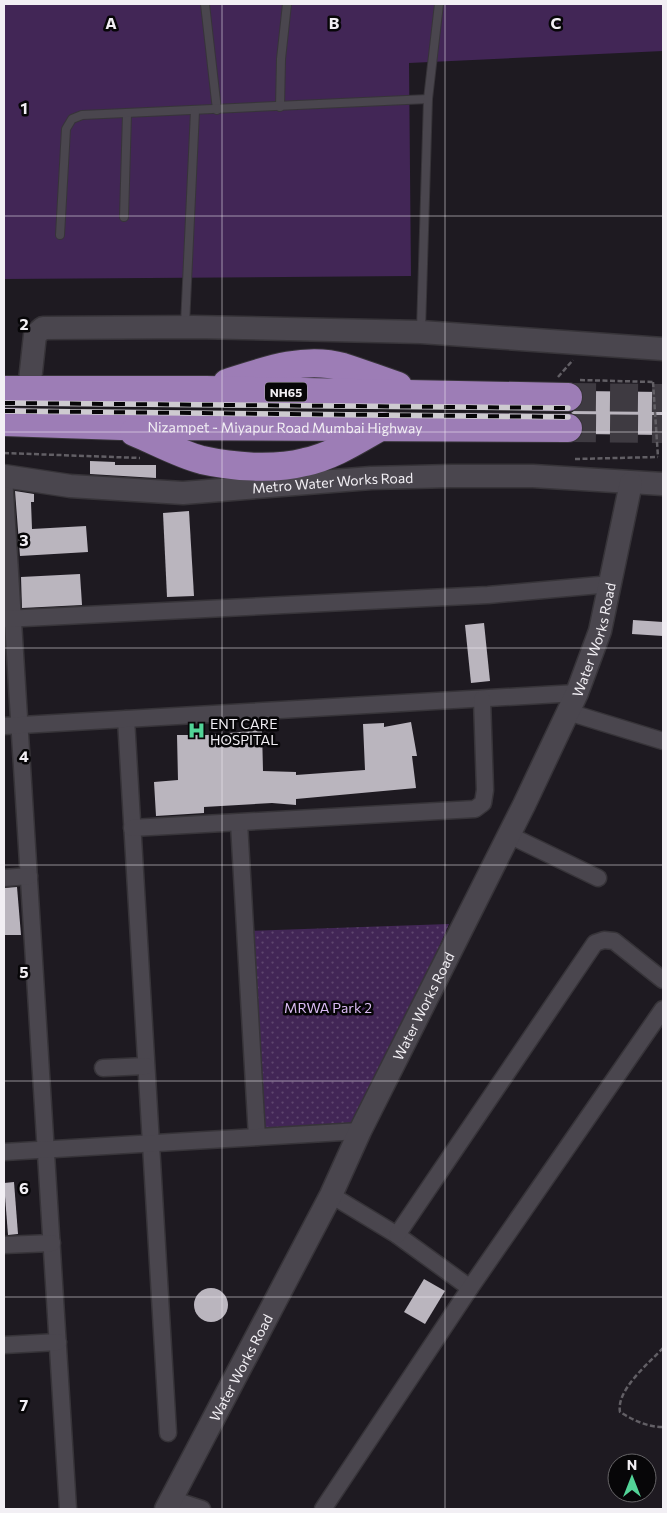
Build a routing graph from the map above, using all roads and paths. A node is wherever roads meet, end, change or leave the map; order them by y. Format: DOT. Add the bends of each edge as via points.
graph roads {
  1 [pos="205,4"];
  2 [pos="287,4"];
  3 [pos="439,4"];
  4 [pos="428,99"];
  5 [pos="280,106"];
  6 [pos="217,110"];
  7 [pos="195,111"];
  8 [pos="127,114"];
  9 [pos="124,217"];
  10 [pos="60,234"];
  11 [pos="185,327"];
  12 [pos="421,332"];
  13 [pos="587,344"];
  14 [pos="663,349"];
  15 [pos="570,386"];
  16 [pos="16,390"];
  17 [pos="4,422"];
  18 [pos="121,426"];
  19 [pos="383,426"];
  20 [pos="568,428"];
  21 [pos="572,460"];
  22 [pos="4,476"];
  23 [pos="631,484"];
  24 [pos="663,484"];
  25 [pos="611,584"];
  26 [pos="8,618"];
  27 [pos="482,699"];
  28 [pos="573,703"];
  29 [pos="126,719"];
  30 [pos="12,726"];
  31 [pos="663,741"];
  32 [pos="239,823"];
  33 [pos="132,828"];
  34 [pos="509,835"];
  35 [pos="29,876"];
  36 [pos="4,878"];
  37 [pos="598,878"];
  38 [pos="663,980"];
  39 [pos="663,1010"];
  40 [pos="146,1066"];
  41 [pos="103,1068"];
  42 [pos="360,1132"];
  43 [pos="257,1138"];
  44 [pos="151,1144"];
  45 [pos="46,1150"];
  46 [pos="4,1152"];
  47 [pos="331,1195"];
  48 [pos="397,1235"];
  49 [pos="52,1242"];
  50 [pos="4,1245"];
  51 [pos="470,1288"];
  52 [pos="58,1342"];
  53 [pos="4,1346"];
  54 [pos="663,1348"];
  55 [pos="663,1427"];
  56 [pos="168,1433"];
  57 [pos="168,1504"];
  58 [pos="68,1509"];
  59 [pos="202,1509"];
  60 [pos="323,1509"];
  1 -- 6 [label="lane"];
  2 -- 5 [label="lane"];
  3 -- 4 [label="lane"];
  4 -- 5 [label="lane"];
  4 -- 12 [label="lane"];
  5 -- 6 [label="lane"];
  6 -- 7 [label="lane"];
  7 -- 8 [label="lane"];
  7 -- 11 [label="lane"];
  8 -- 9 [label="lane"];
  8 -- 10 [label="lane" via="82,115 68,123"];
  11 -- 12 [label="street"];
  11 -- 16 [label="street" via="43,328 35,335"];
  12 -- 13 [label="street"];
  13 -- 14 [label="street"];
  13 -- 15 [label="path" via="556,380"];
  15 -- 16 [label="highway" via="421,395 341,367 305,364 277,367 206,390"];
  15 -- 21 [label="path, bridge" via="653,382 658,457"];
  17 -- 18 [label="highway, Nizampet - Miyapur Road Mumbai Highway"];
  18 -- 19 [label="highway, Nizampet - Miyapur Road Mumbai Highway"];
  18 -- 19 [label="highway" via="201,460 269,466 305,463 338,451"];
  19 -- 20 [label="highway, Nizampet - Miyapur Road Mumbai Highway"];
  22 -- 23 [label="street, Metro Water Works Road" via="70,486 183,493 371,478 451,476 533,476"];
  22 -- 26 [label="street"];
  23 -- 24 [label="street, Metro Water Works Road"];
  23 -- 25 [label="street, Water Works Road"];
  25 -- 26 [label="street" via="488,595"];
  25 -- 28 [label="street, Water Works Road" via="600,631"];
  26 -- 30 [label="street"];
  27 -- 28 [label="street"];
  27 -- 29 [label="street"];
  27 -- 32 [label="street" via="485,790 483,803 475,809"];
  28 -- 31 [label="street"];
  28 -- 34 [label="street, Water Works Road"];
  29 -- 30 [label="street"];
  29 -- 33 [label="street"];
  30 -- 35 [label="street"];
  32 -- 33 [label="street"];
  32 -- 43 [label="street"];
  33 -- 40 [label="street"];
  34 -- 37 [label="street"];
  34 -- 42 [label="street, Water Works Road"];
  35 -- 36 [label="street"];
  35 -- 45 [label="street"];
  38 -- 48 [label="street" via="614,941 595,943"];
  39 -- 51 [label="street"];
  40 -- 41 [label="street"];
  40 -- 44 [label="street"];
  42 -- 43 [label="street"];
  42 -- 47 [label="street, Water Works Road"];
  43 -- 44 [label="street"];
  44 -- 45 [label="street"];
  44 -- 56 [label="street"];
  45 -- 46 [label="street"];
  45 -- 49 [label="street"];
  47 -- 48 [label="street"];
  47 -- 57 [label="street, Water Works Road"];
  48 -- 51 [label="street"];
  49 -- 50 [label="street"];
  49 -- 52 [label="street"];
  51 -- 60 [label="street"];
  52 -- 53 [label="street"];
  52 -- 58 [label="street"];
  54 -- 55 [label="path" via="623,1392 618,1402 620,1412 634,1420"];
  57 -- 59 [label="street"];
}
